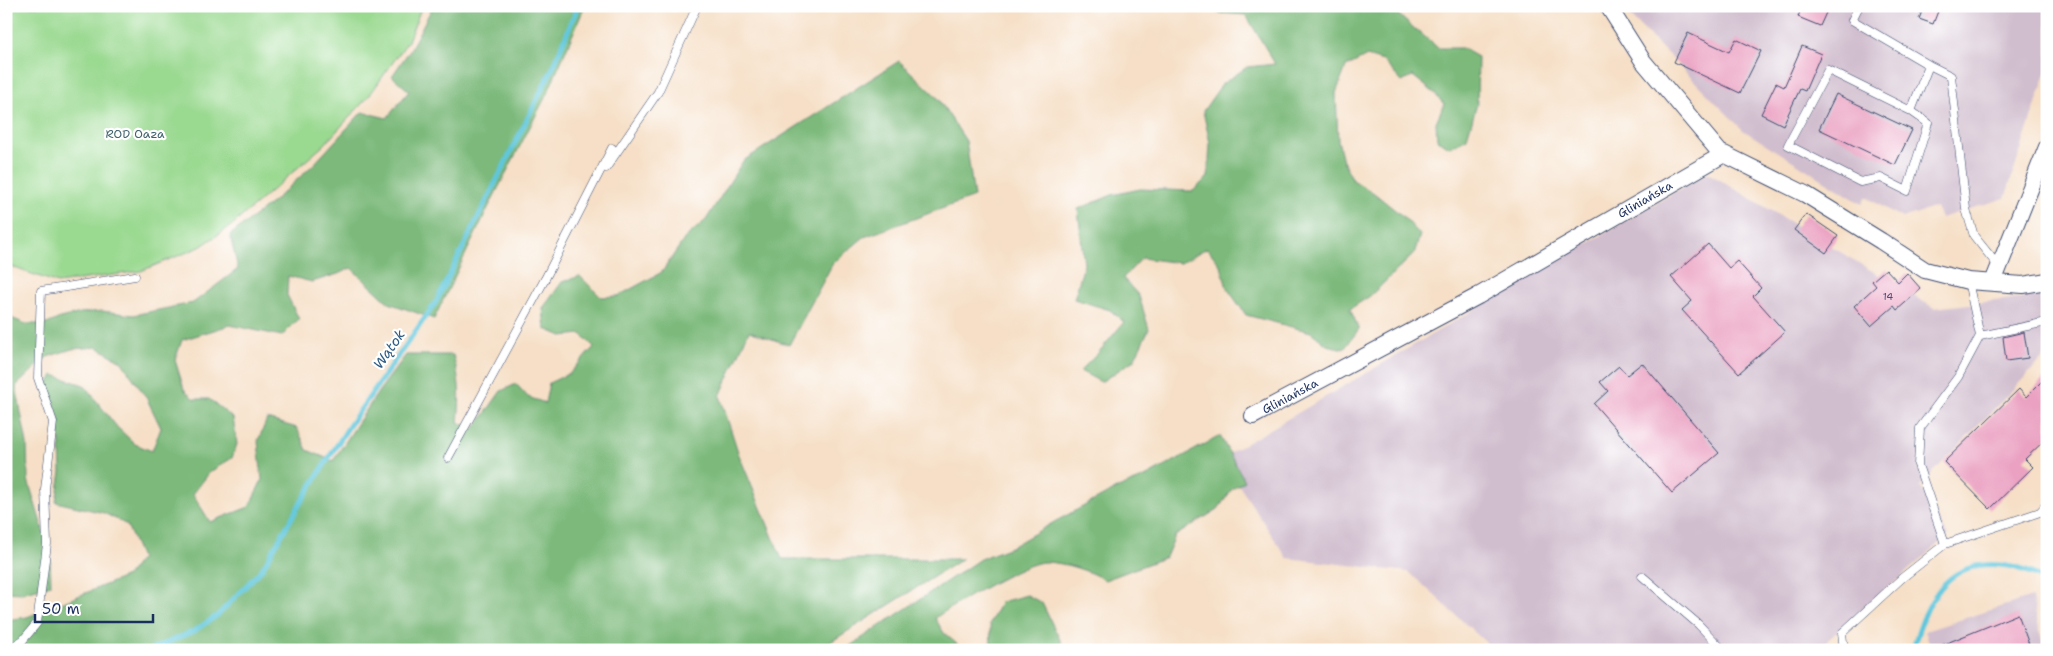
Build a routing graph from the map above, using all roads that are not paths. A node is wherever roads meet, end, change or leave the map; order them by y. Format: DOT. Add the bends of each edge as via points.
graph roads {
  1 [pos="697,6"];
  2 [pos="1608,6"];
  3 [pos="1859,6"];
  4 [pos="1930,65"];
  5 [pos="1911,111"];
  6 [pos="2047,147"];
  7 [pos="1722,155"];
  8 [pos="1996,274"];
  9 [pos="134,276"];
  10 [pos="1968,281"];
  11 [pos="2047,281"];
  12 [pos="2047,322"];
  13 [pos="1980,336"];
  14 [pos="1253,416"];
  15 [pos="448,458"];
  16 [pos="2047,504"];
  17 [pos="1945,544"];
  18 [pos="1642,576"];
  19 [pos="7,650"];
  20 [pos="1724,650"];
  21 [pos="1844,650"];
  1 -- 15 [label="lane" via="658,92 612,153"];
  2 -- 7 [label="street" via="1643,61"];
  3 -- 4 [label="lane" via="1852,20"];
  4 -- 5 [label="lane"];
  4 -- 8 [label="lane" via="1951,76 1966,209 1974,236"];
  5 -- 5 [label="lane" via="1828,70 1788,145 1860,182 1881,178 1907,191 1928,123"];
  6 -- 8 [label="street"];
  7 -- 10 [label="street" via="1805,194 1924,270"];
  7 -- 14 [label="street, Gliniańska" via="1478,296"];
  8 -- 10 [label="street"];
  8 -- 11 [label="street" via="2023,285"];
  9 -- 19 [label="lane" via="41,291 38,378 53,422 45,489 47,544 37,623 22,640"];
  10 -- 13 [label="lane"];
  12 -- 13 [label="lane"];
  13 -- 17 [label="lane" via="1958,377 1920,428 1918,465"];
  16 -- 17 [label="lane" via="2040,512"];
  17 -- 21 [label="lane" via="1902,578 1842,634"];
  18 -- 20 [label="lane"];
}
